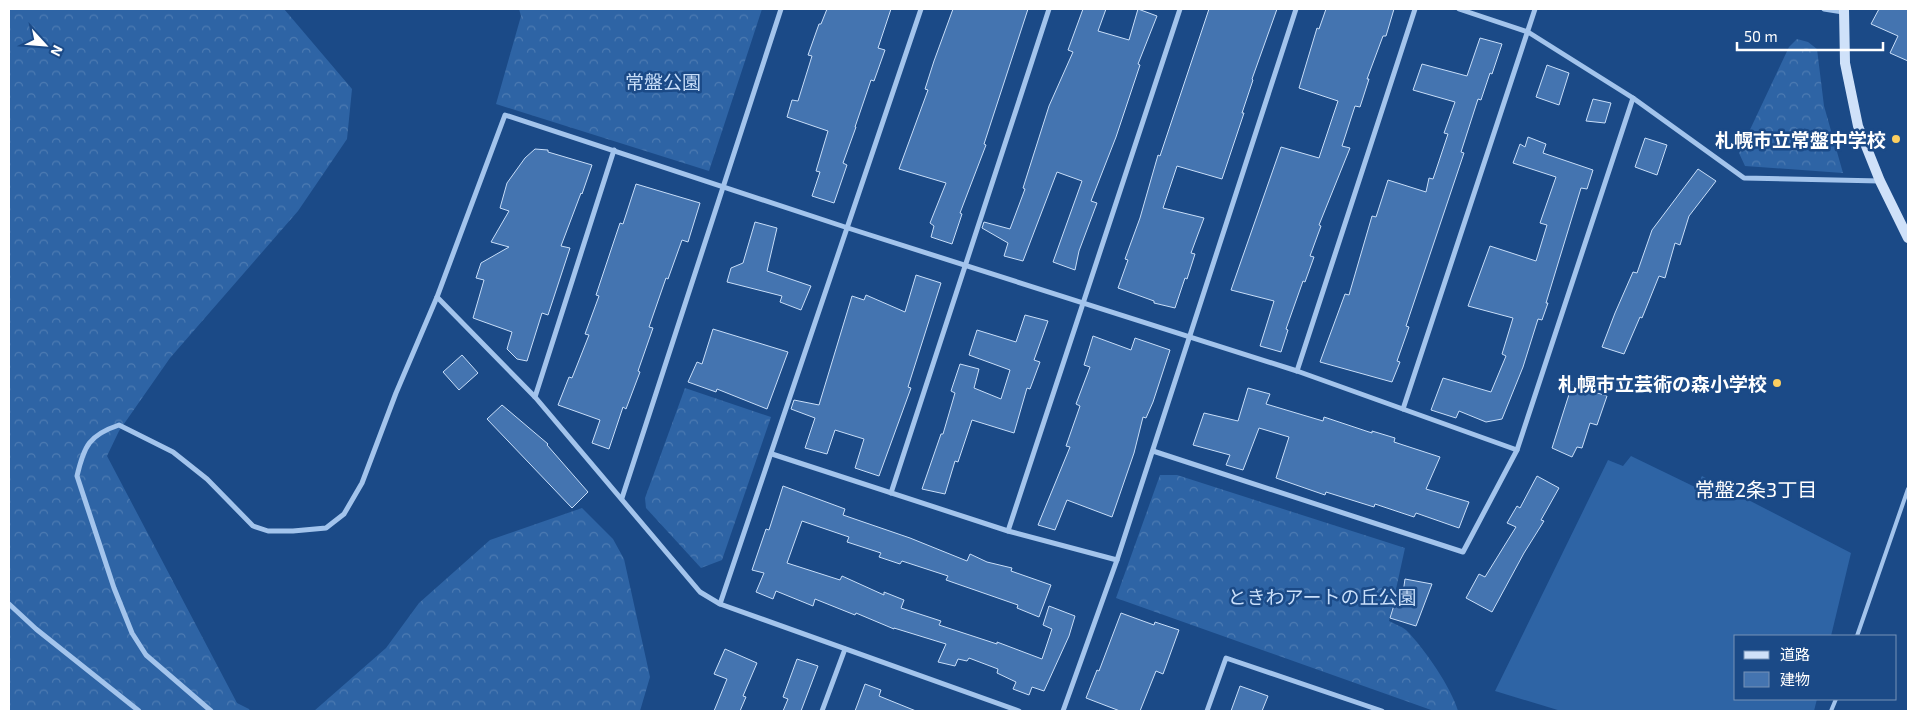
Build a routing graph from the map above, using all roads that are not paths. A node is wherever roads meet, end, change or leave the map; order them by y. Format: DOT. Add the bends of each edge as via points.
graph roads {
  1 [pos="781,9"];
  2 [pos="921,9"];
  3 [pos="1049,9"];
  4 [pos="1180,9"];
  5 [pos="1296,9"];
  6 [pos="1415,9"];
  7 [pos="1459,9"];
  8 [pos="1535,9"];
  9 [pos="1824,9"];
  10 [pos="1844,10"];
  11 [pos="1528,32"];
  12 [pos="1633,98"];
  13 [pos="614,150"];
  14 [pos="1880,181"];
  15 [pos="723,188"];
  16 [pos="848,228"];
  17 [pos="1908,238"];
  18 [pos="965,266"];
  19 [pos="438,297"];
  20 [pos="1083,304"];
  21 [pos="1189,337"];
  22 [pos="1297,371"];
  23 [pos="535,397"];
  24 [pos="1404,409"];
  25 [pos="1517,450"];
  26 [pos="1153,451"];
  27 [pos="772,454"];
  28 [pos="1908,490"];
  29 [pos="890,493"];
  30 [pos="622,498"];
  31 [pos="1008,531"];
  32 [pos="1117,560"];
  33 [pos="9,604"];
  34 [pos="720,604"];
  35 [pos="1857,635"];
  36 [pos="845,648"];
  37 [pos="139,711"];
  38 [pos="211,711"];
  39 [pos="822,711"];
  40 [pos="1019,711"];
  41 [pos="1063,711"];
  42 [pos="1207,711"];
  43 [pos="1382,711"];
  1 -- 15 [label="street"];
  2 -- 16 [label="street"];
  3 -- 18 [label="street"];
  4 -- 20 [label="street"];
  5 -- 21 [label="street"];
  6 -- 22 [label="street"];
  7 -- 11 [label="street"];
  8 -- 11 [label="street"];
  9 -- 10 [label="street"];
  10 -- 14 [label="street" via="1845,63 1858,126"];
  11 -- 12 [label="street"];
  11 -- 24 [label="street"];
  12 -- 14 [label="street" via="1744,178"];
  12 -- 25 [label="street"];
  13 -- 15 [label="street"];
  13 -- 19 [label="street" via="505,115"];
  13 -- 23 [label="street"];
  14 -- 17 [label="street"];
  15 -- 16 [label="street"];
  15 -- 30 [label="street"];
  16 -- 18 [label="street"];
  16 -- 27 [label="street"];
  18 -- 20 [label="street"];
  18 -- 29 [label="street"];
  19 -- 23 [label="street"];
  19 -- 38 [label="street" via="396,393 362,483 344,514 326,528 293,532 268,531 253,526 207,479 173,452 119,426 93,437 81,458 77,476 132,633 146,655"];
  20 -- 21 [label="street"];
  20 -- 31 [label="street"];
  21 -- 22 [label="street"];
  21 -- 26 [label="street"];
  22 -- 24 [label="street"];
  23 -- 30 [label="street"];
  24 -- 25 [label="street"];
  25 -- 26 [label="street" via="1463,552"];
  26 -- 32 [label="street"];
  27 -- 29 [label="street"];
  27 -- 34 [label="street"];
  28 -- 35 [label="lane"];
  29 -- 31 [label="street"];
  30 -- 34 [label="street" via="700,592"];
  31 -- 32 [label="street"];
  32 -- 41 [label="street"];
  33 -- 37 [label="street"];
  34 -- 36 [label="street"];
  36 -- 39 [label="street"];
  36 -- 40 [label="street"];
  42 -- 43 [label="street" via="1226,658"];
}
